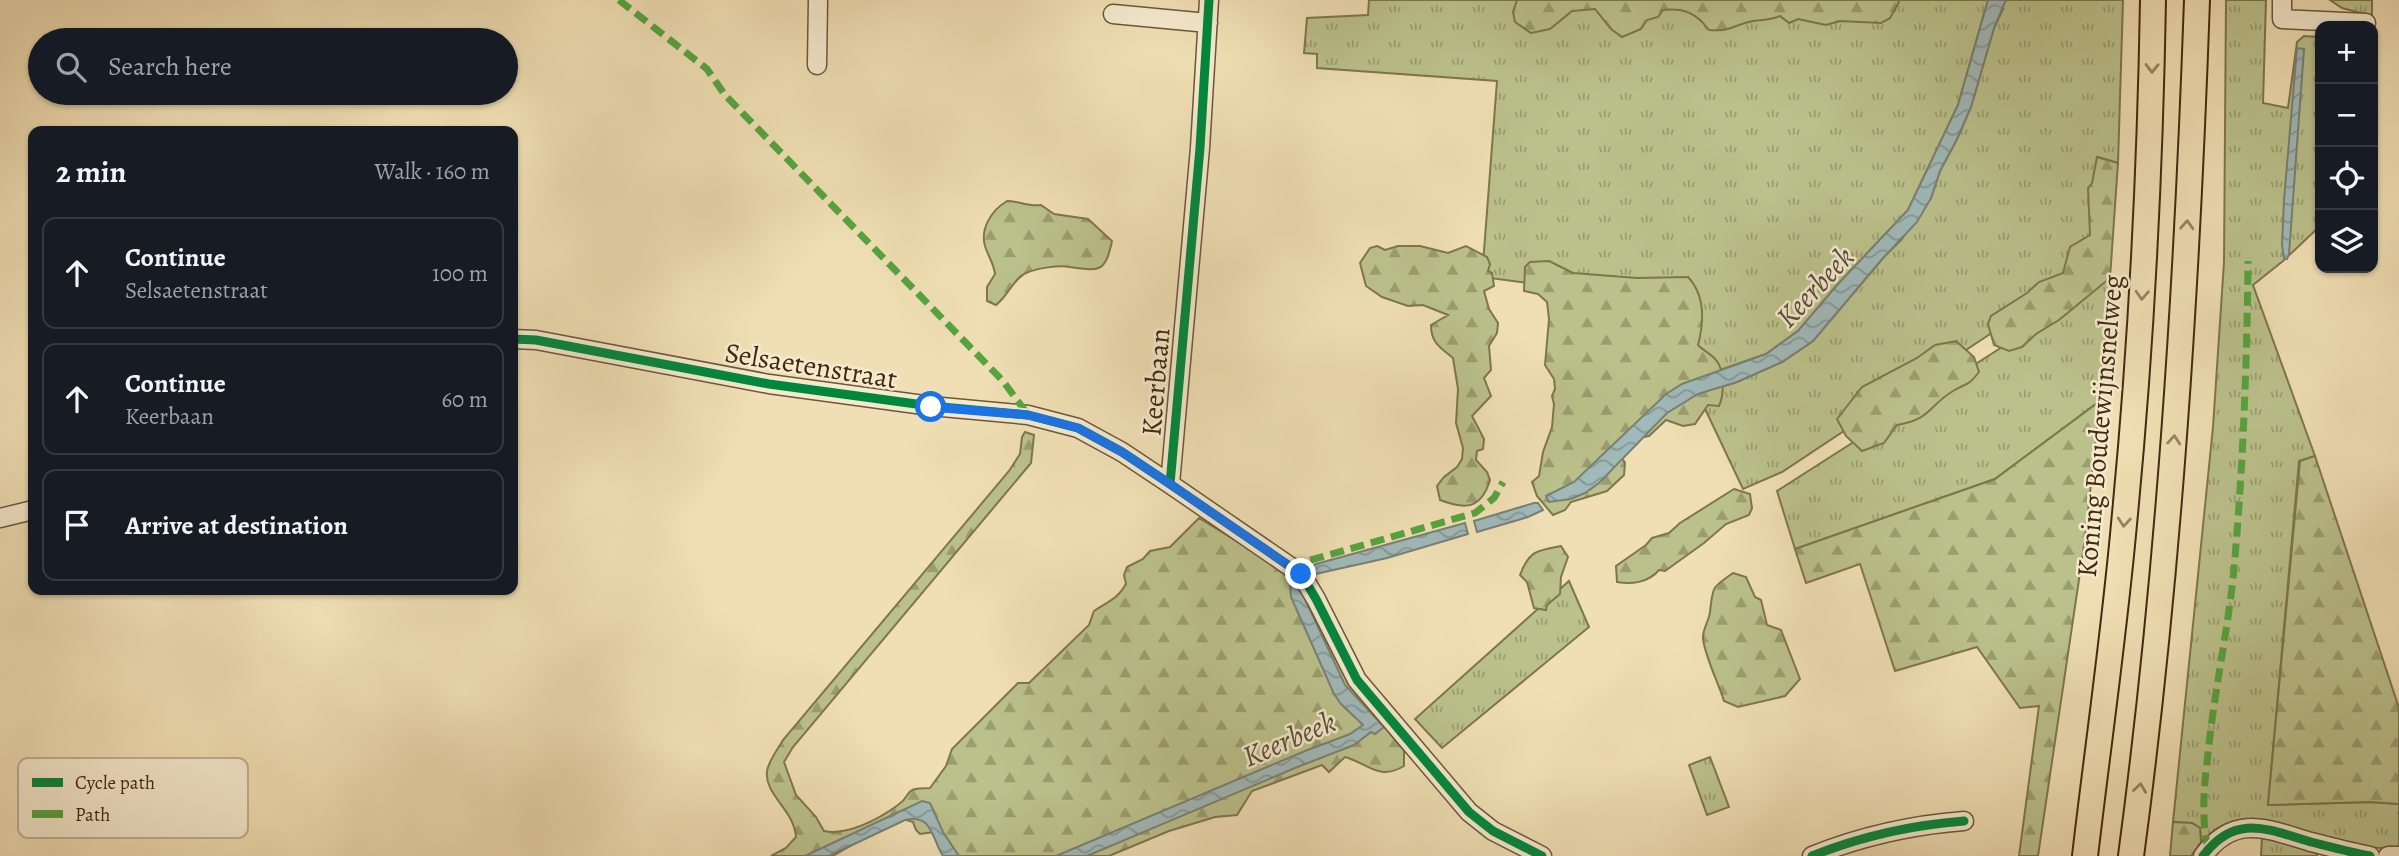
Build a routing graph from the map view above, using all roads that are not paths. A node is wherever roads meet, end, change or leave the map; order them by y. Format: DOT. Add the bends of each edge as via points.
graph roads {
  1 [pos="818,0"];
  2 [pos="1209,0"];
  3 [pos="2153,0"];
  4 [pos="2197,0"];
  5 [pos="2282,0"];
  6 [pos="1112,13"];
  7 [pos="2324,21"];
  8 [pos="1208,23"];
  9 [pos="817,65"];
  10 [pos="518,339"];
  11 [pos="1170,484"];
  12 [pos="28,511"];
  13 [pos="0,518"];
  14 [pos="1964,821"];
  15 [pos="1542,856"];
  16 [pos="1812,856"];
  17 [pos="2085,856"];
  18 [pos="2131,856"];
  19 [pos="2203,856"];
  20 [pos="2370,856"];
  21 [pos="2388,856"];
  22 [pos="2399,856"];
  1 -- 9 [label="street"];
  2 -- 8 [label="street, Keerbaan"];
  3 -- 17 [label="highway, Koning Boudewijnsnelweg, one-way" via="2139,341 2124,525"];
  18 -- 4 [label="highway, one-way" via="2170,493"];
  5 -- 7 [label="street" via="2282,19"];
  6 -- 8 [label="street"];
  8 -- 11 [label="street, Keerbaan"];
  10 -- 11 [label="street, Selsaetenstraat" via="769,384 1056,421 1122,452"];
  11 -- 15 [label="street" via="1301,574 1357,680 1469,812 1493,831"];
  12 -- 13 [label="street"];
  14 -- 16 [label="street" via="1882,832"];
  19 -- 20 [label="street" via="2214,841 2245,828"];
  21 -- 22 [label="street"];
}
